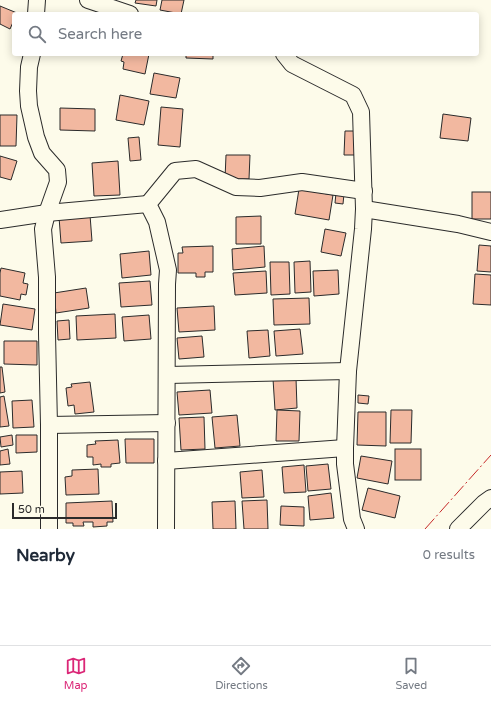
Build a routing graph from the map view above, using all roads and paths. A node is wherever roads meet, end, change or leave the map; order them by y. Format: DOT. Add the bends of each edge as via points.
graph roads {
  1 [pos="38,0"];
  2 [pos="88,0"];
  3 [pos="36,12"];
  4 [pos="124,12"];
  5 [pos="32,56"];
  6 [pos="286,56"];
  7 [pos="364,191"];
  8 [pos="148,204"];
  9 [pos="364,209"];
  10 [pos="47,213"];
  11 [pos="0,220"];
  12 [pos="491,232"];
  13 [pos="348,371"];
  14 [pos="168,375"];
  15 [pos="166,423"];
  16 [pos="49,425"];
  17 [pos="345,448"];
  18 [pos="166,461"];
  19 [pos="491,498"];
  20 [pos="49,529"];
  21 [pos="166,529"];
  22 [pos="356,529"];
  23 [pos="458,529"];
  1 -- 3 [label="street"];
  2 -- 4 [label="street"];
  5 -- 10 [label="street" via="29,106 42,153 57,170 58,182"];
  6 -- 7 [label="street" via="292,64 353,95 361,112"];
  7 -- 8 [label="street" via="302,182 260,188 236,187 196,169 175,171"];
  7 -- 9 [label="street"];
  8 -- 10 [label="street"];
  8 -- 14 [label="street" via="157,222 168,270"];
  9 -- 12 [label="street"];
  9 -- 13 [label="street"];
  10 -- 11 [label="street"];
  10 -- 16 [label="street" via="43,229 47,277"];
  13 -- 14 [label="street"];
  13 -- 17 [label="street"];
  14 -- 15 [label="street"];
  15 -- 16 [label="street"];
  15 -- 18 [label="street"];
  16 -- 20 [label="street"];
  17 -- 18 [label="street"];
  17 -- 22 [label="street" via="352,519"];
  18 -- 21 [label="street"];
  19 -- 23 [label="street"];
}
